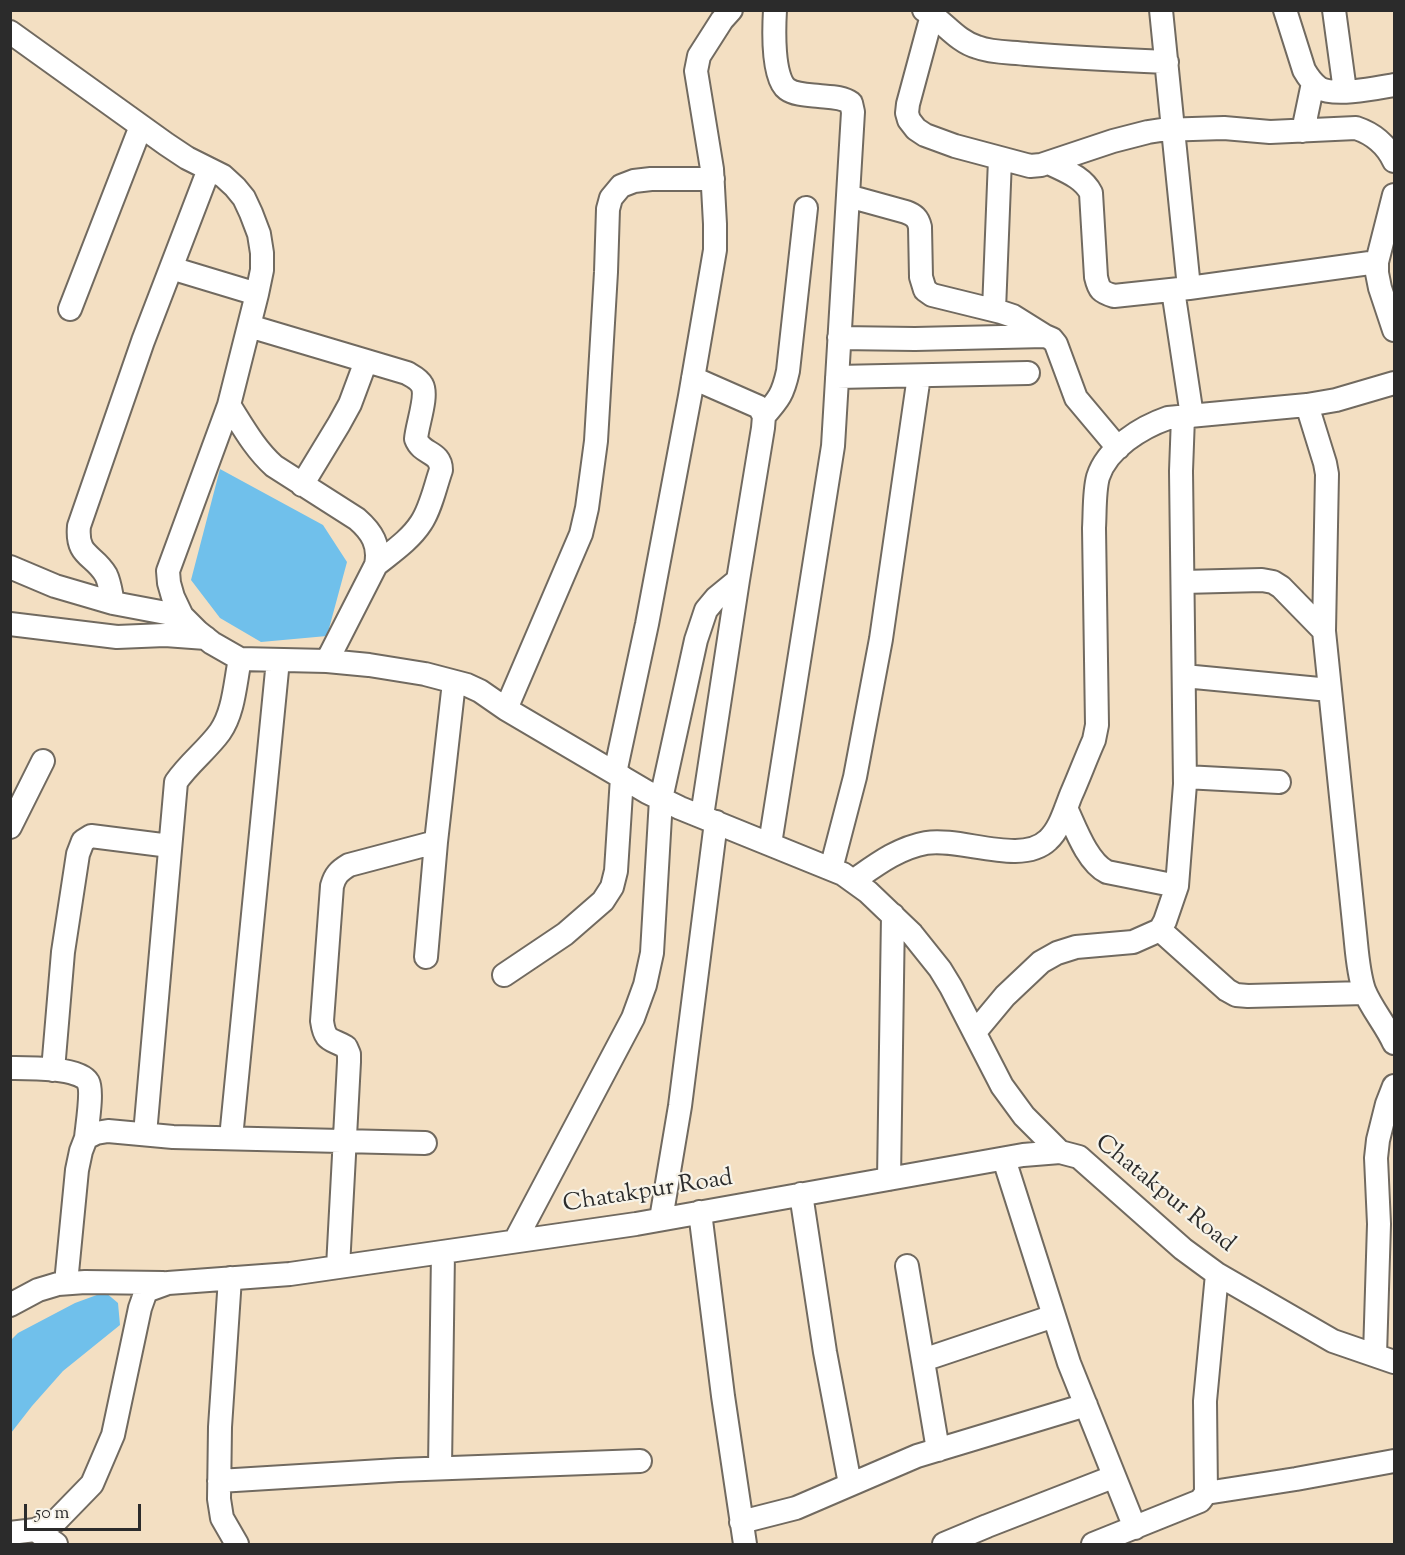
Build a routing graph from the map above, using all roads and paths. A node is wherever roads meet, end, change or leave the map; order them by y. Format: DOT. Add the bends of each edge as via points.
graph roads {
  1 [pos="731,10"];
  2 [pos="775,10"];
  3 [pos="1161,10"];
  4 [pos="1285,10"];
  5 [pos="1334,10"];
  6 [pos="928,13"];
  7 [pos="953,21"];
  8 [pos="10,32"];
  9 [pos="1167,62"];
  10 [pos="1313,83"];
  11 [pos="1395,85"];
  12 [pos="1345,91"];
  13 [pos="141,126"];
  14 [pos="1172,129"];
  15 [pos="1303,130"];
  16 [pos="1000,159"];
  17 [pos="1395,161"];
  18 [pos="1049,163"];
  19 [pos="209,169"];
  20 [pos="713,179"];
  21 [pos="1395,195"];
  22 [pos="848,196"];
  23 [pos="806,208"];
  24 [pos="1377,262"];
  25 [pos="171,268"];
  26 [pos="1181,289"];
  27 [pos="257,294"];
  28 [pos="70,309"];
  29 [pos="994,310"];
  30 [pos="249,326"];
  31 [pos="1395,330"];
  32 [pos="1045,336"];
  33 [pos="839,338"];
  34 [pos="366,361"];
  35 [pos="1028,373"];
  36 [pos="837,376"];
  37 [pos="919,376"];
  38 [pos="693,378"];
  39 [pos="1395,383"];
  40 [pos="229,405"];
  41 [pos="1307,405"];
  42 [pos="764,416"];
  43 [pos="1187,416"];
  44 [pos="1118,447"];
  45 [pos="302,484"];
  46 [pos="376,565"];
  47 [pos="10,567"];
  48 [pos="738,580"];
  49 [pos="1183,582"];
  50 [pos="113,603"];
  51 [pos="182,616"];
  52 [pos="10,624"];
  53 [pos="1324,632"];
  54 [pos="206,638"];
  55 [pos="240,659"];
  56 [pos="278,660"];
  57 [pos="327,661"];
  58 [pos="1184,676"];
  59 [pos="454,682"];
  60 [pos="1330,690"];
  61 [pos="506,709"];
  62 [pos="43,761"];
  63 [pos="618,775"];
  64 [pos="1185,777"];
  65 [pos="1279,782"];
  66 [pos="661,799"];
  67 [pos="1066,808"];
  68 [pos="709,819"];
  69 [pos="10,827"];
  70 [pos="436,842"];
  71 [pos="770,844"];
  72 [pos="170,846"];
  73 [pos="831,869"];
  74 [pos="853,881"];
  75 [pos="1177,886"];
  76 [pos="893,915"];
  77 [pos="1160,930"];
  78 [pos="426,957"];
  79 [pos="504,975"];
  80 [pos="1365,993"];
  81 [pos="975,1032"];
  82 [pos="1395,1043"];
  83 [pos="10,1068"];
  84 [pos="53,1070"];
  85 [pos="1395,1086"];
  86 [pos="145,1134"];
  87 [pos="86,1138"];
  88 [pos="231,1138"];
  89 [pos="345,1141"];
  90 [pos="425,1143"];
  91 [pos="1060,1152"];
  92 [pos="1004,1159"];
  93 [pos="889,1179"];
  94 [pos="801,1194"];
  95 [pos="700,1212"];
  96 [pos="661,1219"];
  97 [pos="515,1241"];
  98 [pos="443,1252"];
  99 [pos="907,1266"];
  100 [pos="338,1267"];
  101 [pos="1217,1274"];
  102 [pos="230,1278"];
  103 [pos="168,1283"];
  104 [pos="66,1284"];
  105 [pos="10,1305"];
  106 [pos="1054,1316"];
  107 [pos="1385,1358"];
  108 [pos="923,1360"];
  109 [pos="1086,1406"];
  110 [pos="938,1450"];
  111 [pos="640,1461"];
  112 [pos="1395,1461"];
  113 [pos="440,1468"];
  114 [pos="1113,1477"];
  115 [pos="219,1481"];
  116 [pos="850,1484"];
  117 [pos="1206,1493"];
  118 [pos="741,1522"];
  119 [pos="1135,1528"];
  120 [pos="35,1530"];
  121 [pos="10,1533"];
  122 [pos="56,1545"];
  123 [pos="237,1545"];
  124 [pos="745,1545"];
  125 [pos="944,1545"];
  126 [pos="1093,1545"];
  1 -- 20 [label="street" via="699,56 696,71"];
  2 -- 22 [label="street" via="775,51 786,88 851,103"];
  3 -- 9 [label="street"];
  4 -- 10 [label="street" via="1304,70"];
  5 -- 12 [label="street"];
  6 -- 7 [label="street"];
  6 -- 16 [label="street" via="908,104 909,120 925,135"];
  7 -- 9 [label="street" via="961,39 976,47 1071,58"];
  8 -- 13 [label="street"];
  9 -- 14 [label="street"];
  10 -- 12 [label="street" via="1329,91"];
  10 -- 15 [label="street"];
  11 -- 12 [label="street"];
  13 -- 19 [label="street"];
  13 -- 28 [label="street"];
  14 -- 15 [label="street"];
  14 -- 18 [label="street" via="1113,141"];
  14 -- 26 [label="street"];
  15 -- 17 [label="street" via="1356,128 1369,132 1382,142"];
  16 -- 18 [label="street" via="1029,166"];
  16 -- 29 [label="street"];
  18 -- 26 [label="street" via="1078,178 1091,194 1095,277 1103,292 1114,296"];
  19 -- 25 [label="street"];
  19 -- 27 [label="street" via="235,187 251,213 262,253"];
  20 -- 38 [label="street" via="715,250"];
  20 -- 61 [label="street" via="634,181 621,186 611,198 596,441 587,508 581,534"];
  21 -- 24 [label="street"];
  22 -- 29 [label="street" via="906,212 919,220 925,290"];
  22 -- 33 [label="street"];
  23 -- 42 [label="street" via="788,371 779,399"];
  24 -- 26 [label="street"];
  24 -- 31 [label="street" via="1378,280"];
  25 -- 27 [label="street"];
  25 -- 50 [label="street" via="79,526 84,553 108,577"];
  26 -- 43 [label="street"];
  27 -- 30 [label="street"];
  29 -- 32 [label="street" via="1013,316"];
  30 -- 34 [label="street"];
  30 -- 40 [label="street"];
  32 -- 33 [label="street"];
  32 -- 44 [label="street" via="1056,344 1076,398"];
  33 -- 36 [label="street"];
  34 -- 45 [label="street" via="350,404"];
  34 -- 46 [label="street" via="407,373 422,385 416,439 441,463 421,525"];
  35 -- 37 [label="street"];
  36 -- 37 [label="street"];
  36 -- 71 [label="street" via="831,458"];
  37 -- 73 [label="street" via="881,639 855,777"];
  38 -- 42 [label="street" via="759,407"];
  38 -- 63 [label="street"];
  39 -- 41 [label="street"];
  40 -- 45 [label="street" via="263,456"];
  40 -- 51 [label="street" via="168,571 168,583"];
  41 -- 43 [label="street"];
  41 -- 53 [label="street" via="1327,474"];
  42 -- 48 [label="street"];
  43 -- 44 [label="street" via="1155,422"];
  43 -- 49 [label="street" via="1182,471"];
  44 -- 67 [label="street" via="1098,477 1095,501 1097,725"];
  45 -- 46 [label="street" via="366,527 377,548"];
  46 -- 57 [label="street"];
  47 -- 50 [label="street" via="55,586"];
  48 -- 66 [label="street" via="706,610"];
  48 -- 68 [label="street"];
  49 -- 53 [label="street" via="1273,582"];
  49 -- 58 [label="street"];
  50 -- 51 [label="street"];
  51 -- 54 [label="street"];
  52 -- 54 [label="street" via="117,637"];
  53 -- 60 [label="street"];
  54 -- 55 [label="street"];
  55 -- 56 [label="street"];
  55 -- 72 [label="street" via="228,719 176,782"];
  56 -- 57 [label="street"];
  56 -- 88 [label="street"];
  57 -- 59 [label="street" via="425,674"];
  58 -- 60 [label="street"];
  58 -- 64 [label="street"];
  59 -- 61 [label="street" via="480,691"];
  59 -- 70 [label="street"];
  60 -- 80 [label="street" via="1355,933"];
  61 -- 63 [label="street"];
  62 -- 69 [label="street"];
  63 -- 66 [label="street"];
  63 -- 79 [label="street" via="616,871 612,887 603,902 565,934"];
  64 -- 65 [label="street"];
  64 -- 75 [label="street"];
  66 -- 68 [label="street"];
  66 -- 97 [label="street" via="652,953 645,985 633,1018"];
  67 -- 74 [label="street" via="1049,839 1039,846 1002,851 928,843 891,855"];
  67 -- 75 [label="street" via="1101,869"];
  68 -- 71 [label="street"];
  68 -- 96 [label="street" via="680,1106"];
  70 -- 78 [label="street"];
  70 -- 89 [label="street" via="349,865 334,877 322,1021 323,1033 346,1047 349,1054"];
  71 -- 73 [label="street"];
  72 -- 84 [label="street" via="91,836 83,841 63,952"];
  72 -- 86 [label="street"];
  73 -- 74 [label="street"];
  74 -- 76 [label="street"];
  75 -- 77 [label="street"];
  76 -- 81 [label="street" via="940,969"];
  76 -- 93 [label="street"];
  77 -- 80 [label="street" via="1236,995"];
  77 -- 81 [label="street" via="1133,942 1076,947 1057,953 1041,962 1005,996"];
  80 -- 82 [label="street"];
  81 -- 91 [label="street" via="1002,1086 1024,1116"];
  83 -- 84 [label="street"];
  84 -- 87 [label="street" via="84,1076 89,1083"];
  85 -- 107 [label="street" via="1387,1104 1376,1158"];
  86 -- 87 [label="street" via="108,1131"];
  86 -- 88 [label="street"];
  87 -- 104 [label="street" via="77,1170"];
  88 -- 89 [label="street"];
  89 -- 90 [label="street"];
  89 -- 100 [label="street"];
  91 -- 92 [label="street, Chatakpur Road"];
  91 -- 101 [label="street, Chatakpur Road" via="1079,1157"];
  92 -- 93 [label="street, Chatakpur Road"];
  92 -- 106 [label="street"];
  93 -- 94 [label="street, Chatakpur Road"];
  94 -- 95 [label="street, Chatakpur Road"];
  94 -- 116 [label="street"];
  95 -- 96 [label="street, Chatakpur Road"];
  95 -- 118 [label="street"];
  96 -- 97 [label="street, Chatakpur Road"];
  97 -- 98 [label="street, Chatakpur Road"];
  98 -- 100 [label="street, Chatakpur Road"];
  98 -- 113 [label="street"];
  99 -- 108 [label="street"];
  100 -- 102 [label="street, Chatakpur Road"];
  101 -- 107 [label="street, Chatakpur Road" via="1334,1341"];
  101 -- 117 [label="street" via="1205,1401"];
  102 -- 103 [label="street, Chatakpur Road"];
  102 -- 115 [label="street"];
  103 -- 104 [label="street"];
  103 -- 120 [label="street, Chatakpur Road" via="146,1292 113,1435 92,1484 57,1520"];
  104 -- 105 [label="street" via="38,1290"];
  106 -- 108 [label="street"];
  106 -- 109 [label="street"];
  108 -- 110 [label="street"];
  109 -- 110 [label="street"];
  109 -- 114 [label="street"];
  110 -- 116 [label="street"];
  111 -- 113 [label="street"];
  112 -- 117 [label="street"];
  113 -- 115 [label="street"];
  114 -- 119 [label="street"];
  114 -- 125 [label="street"];
  115 -- 123 [label="street" via="222,1518"];
  116 -- 118 [label="street" via="796,1508"];
  117 -- 119 [label="street" via="1200,1501"];
  118 -- 124 [label="street"];
  119 -- 126 [label="street"];
  120 -- 121 [label="street, Chatakpur Road"];
  120 -- 122 [label="street"];
}
